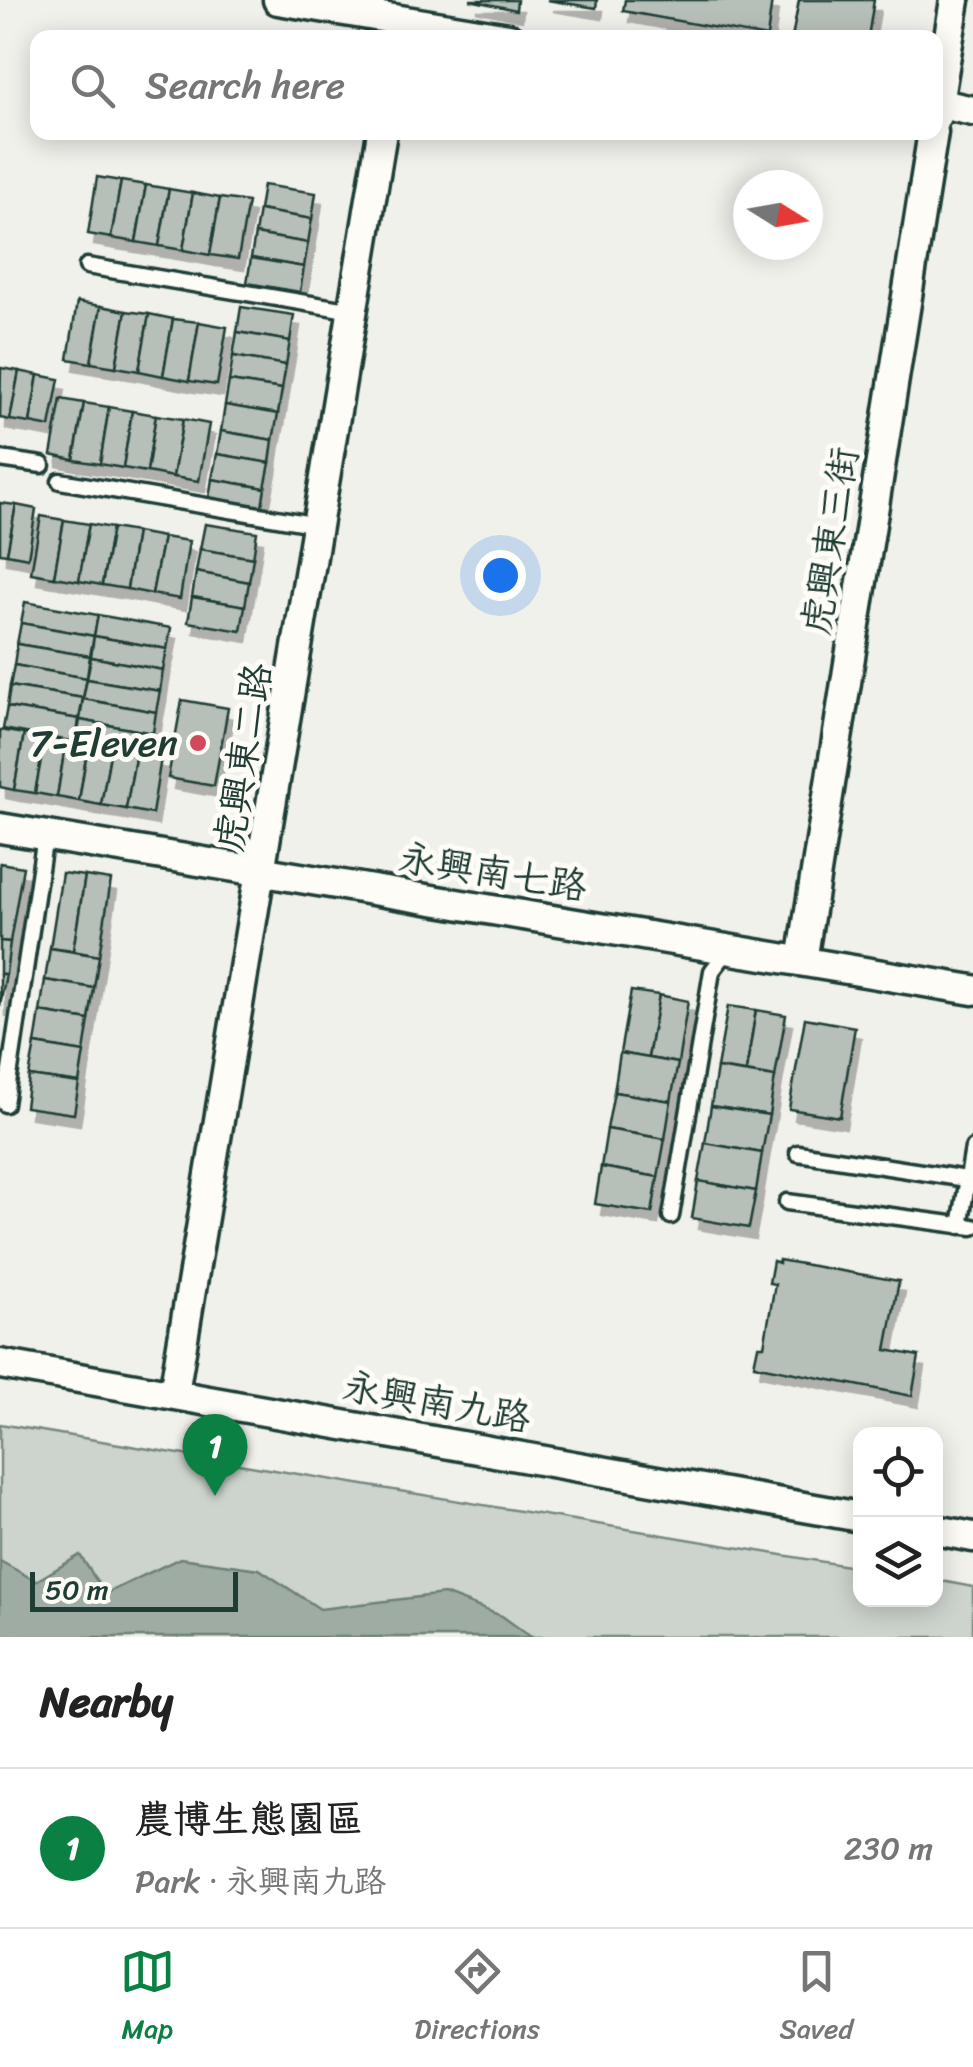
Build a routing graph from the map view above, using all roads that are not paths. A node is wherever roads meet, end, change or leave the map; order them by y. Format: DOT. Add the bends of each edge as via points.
graph roads {
  1 [pos="278,0"];
  2 [pos="955,0"];
  3 [pos="401,19"];
  4 [pos="464,30"];
  5 [pos="943,68"];
  6 [pos="943,109"];
  7 [pos="973,111"];
  8 [pos="381,140"];
  9 [pos="932,140"];
  10 [pos="86,266"];
  11 [pos="353,312"];
  12 [pos="0,458"];
  13 [pos="42,465"];
  14 [pos="60,481"];
  15 [pos="319,525"];
  16 [pos="0,828"];
  17 [pos="45,836"];
  18 [pos="262,872"];
  19 [pos="728,949"];
  20 [pos="802,961"];
  21 [pos="973,990"];
  22 [pos="5,1104"];
  23 [pos="973,1148"];
  24 [pos="798,1153"];
  25 [pos="970,1180"];
  26 [pos="787,1202"];
  27 [pos="671,1216"];
  28 [pos="967,1226"];
  29 [pos="0,1364"];
  30 [pos="174,1393"];
  31 [pos="853,1516"];
  32 [pos="943,1531"];
  33 [pos="973,1537"];
  1 -- 3 [label="street"];
  2 -- 5 [label="street"];
  3 -- 4 [label="street"];
  6 -- 7 [label="street"];
  8 -- 11 [label="street, 虎興東二路"];
  9 -- 20 [label="street, 虎興東三街"];
  10 -- 11 [label="lane"];
  11 -- 15 [label="street, 虎興東二路"];
  12 -- 13 [label="lane"];
  14 -- 15 [label="lane"];
  15 -- 18 [label="street, 虎興東二路"];
  16 -- 17 [label="street, 永興南七路"];
  17 -- 18 [label="street, 永興南七路"];
  17 -- 22 [label="lane"];
  18 -- 19 [label="street, 永興南七路"];
  18 -- 30 [label="street, 虎興東二路"];
  19 -- 20 [label="street, 永興南七路"];
  19 -- 27 [label="lane" via="712,971"];
  20 -- 21 [label="street, 永興南七路"];
  23 -- 25 [label="lane"];
  24 -- 25 [label="lane"];
  25 -- 28 [label="lane"];
  26 -- 28 [label="lane"];
  29 -- 30 [label="street, 永興南九路"];
  30 -- 31 [label="street, 永興南九路"];
  32 -- 33 [label="street"];
}
